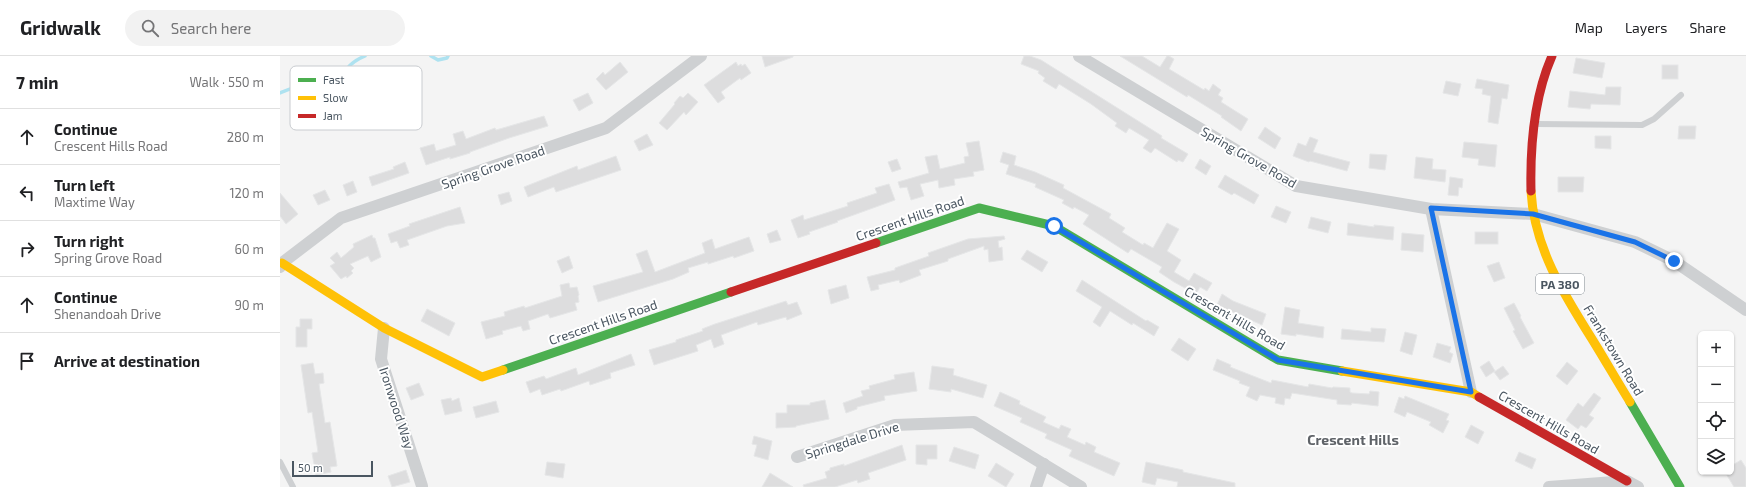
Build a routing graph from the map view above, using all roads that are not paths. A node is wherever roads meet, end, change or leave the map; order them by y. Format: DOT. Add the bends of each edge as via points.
graph roads {
  1 [pos="701,56"];
  2 [pos="1079,56"];
  3 [pos="1549,57"];
  4 [pos="1681,95"];
  5 [pos="1535,124"];
  6 [pos="1431,208"];
  7 [pos="1533,214"];
  8 [pos="281,265"];
  9 [pos="1746,310"];
  10 [pos="384,328"];
  11 [pos="1471,392"];
  12 [pos="797,457"];
  13 [pos="280,462"];
  14 [pos="1044,464"];
  15 [pos="1627,482"];
  16 [pos="422,486"];
  17 [pos="293,487"];
  18 [pos="1036,487"];
  19 [pos="1081,487"];
  20 [pos="1549,487"];
  21 [pos="1638,487"];
  22 [pos="1680,487"];
  1 -- 8 [label="street, Spring Grove Road" via="606,128 341,218"];
  2 -- 6 [label="street, Spring Grove Road" via="1296,186"];
  3 -- 5 [label="street, Frankstown Road / PA 380"];
  4 -- 5 [label="lane" via="1642,125"];
  5 -- 7 [label="street, Frankstown Road / PA 380" via="1531,193"];
  6 -- 7 [label="street, Spring Grove Road"];
  6 -- 11 [label="street"];
  7 -- 9 [label="street, Spring Grove Road" via="1635,242 1674,261"];
  7 -- 22 [label="street, Frankstown Road / PA 380" via="1554,273"];
  8 -- 10 [label="street, Crescent Hills Road"];
  10 -- 11 [label="street, Crescent Hills Road" via="482,377 979,208 1054,226 1278,360"];
  10 -- 16 [label="street, Ironwood Way" via="381,359"];
  11 -- 15 [label="street, Crescent Hills Road"];
  12 -- 14 [label="street, Springdale Drive" via="895,425 974,422"];
  13 -- 17 [label="lane"];
  14 -- 18 [label="street"];
  14 -- 19 [label="street, Springdale Drive"];
  15 -- 20 [label="street"];
  15 -- 21 [label="street"];
}
